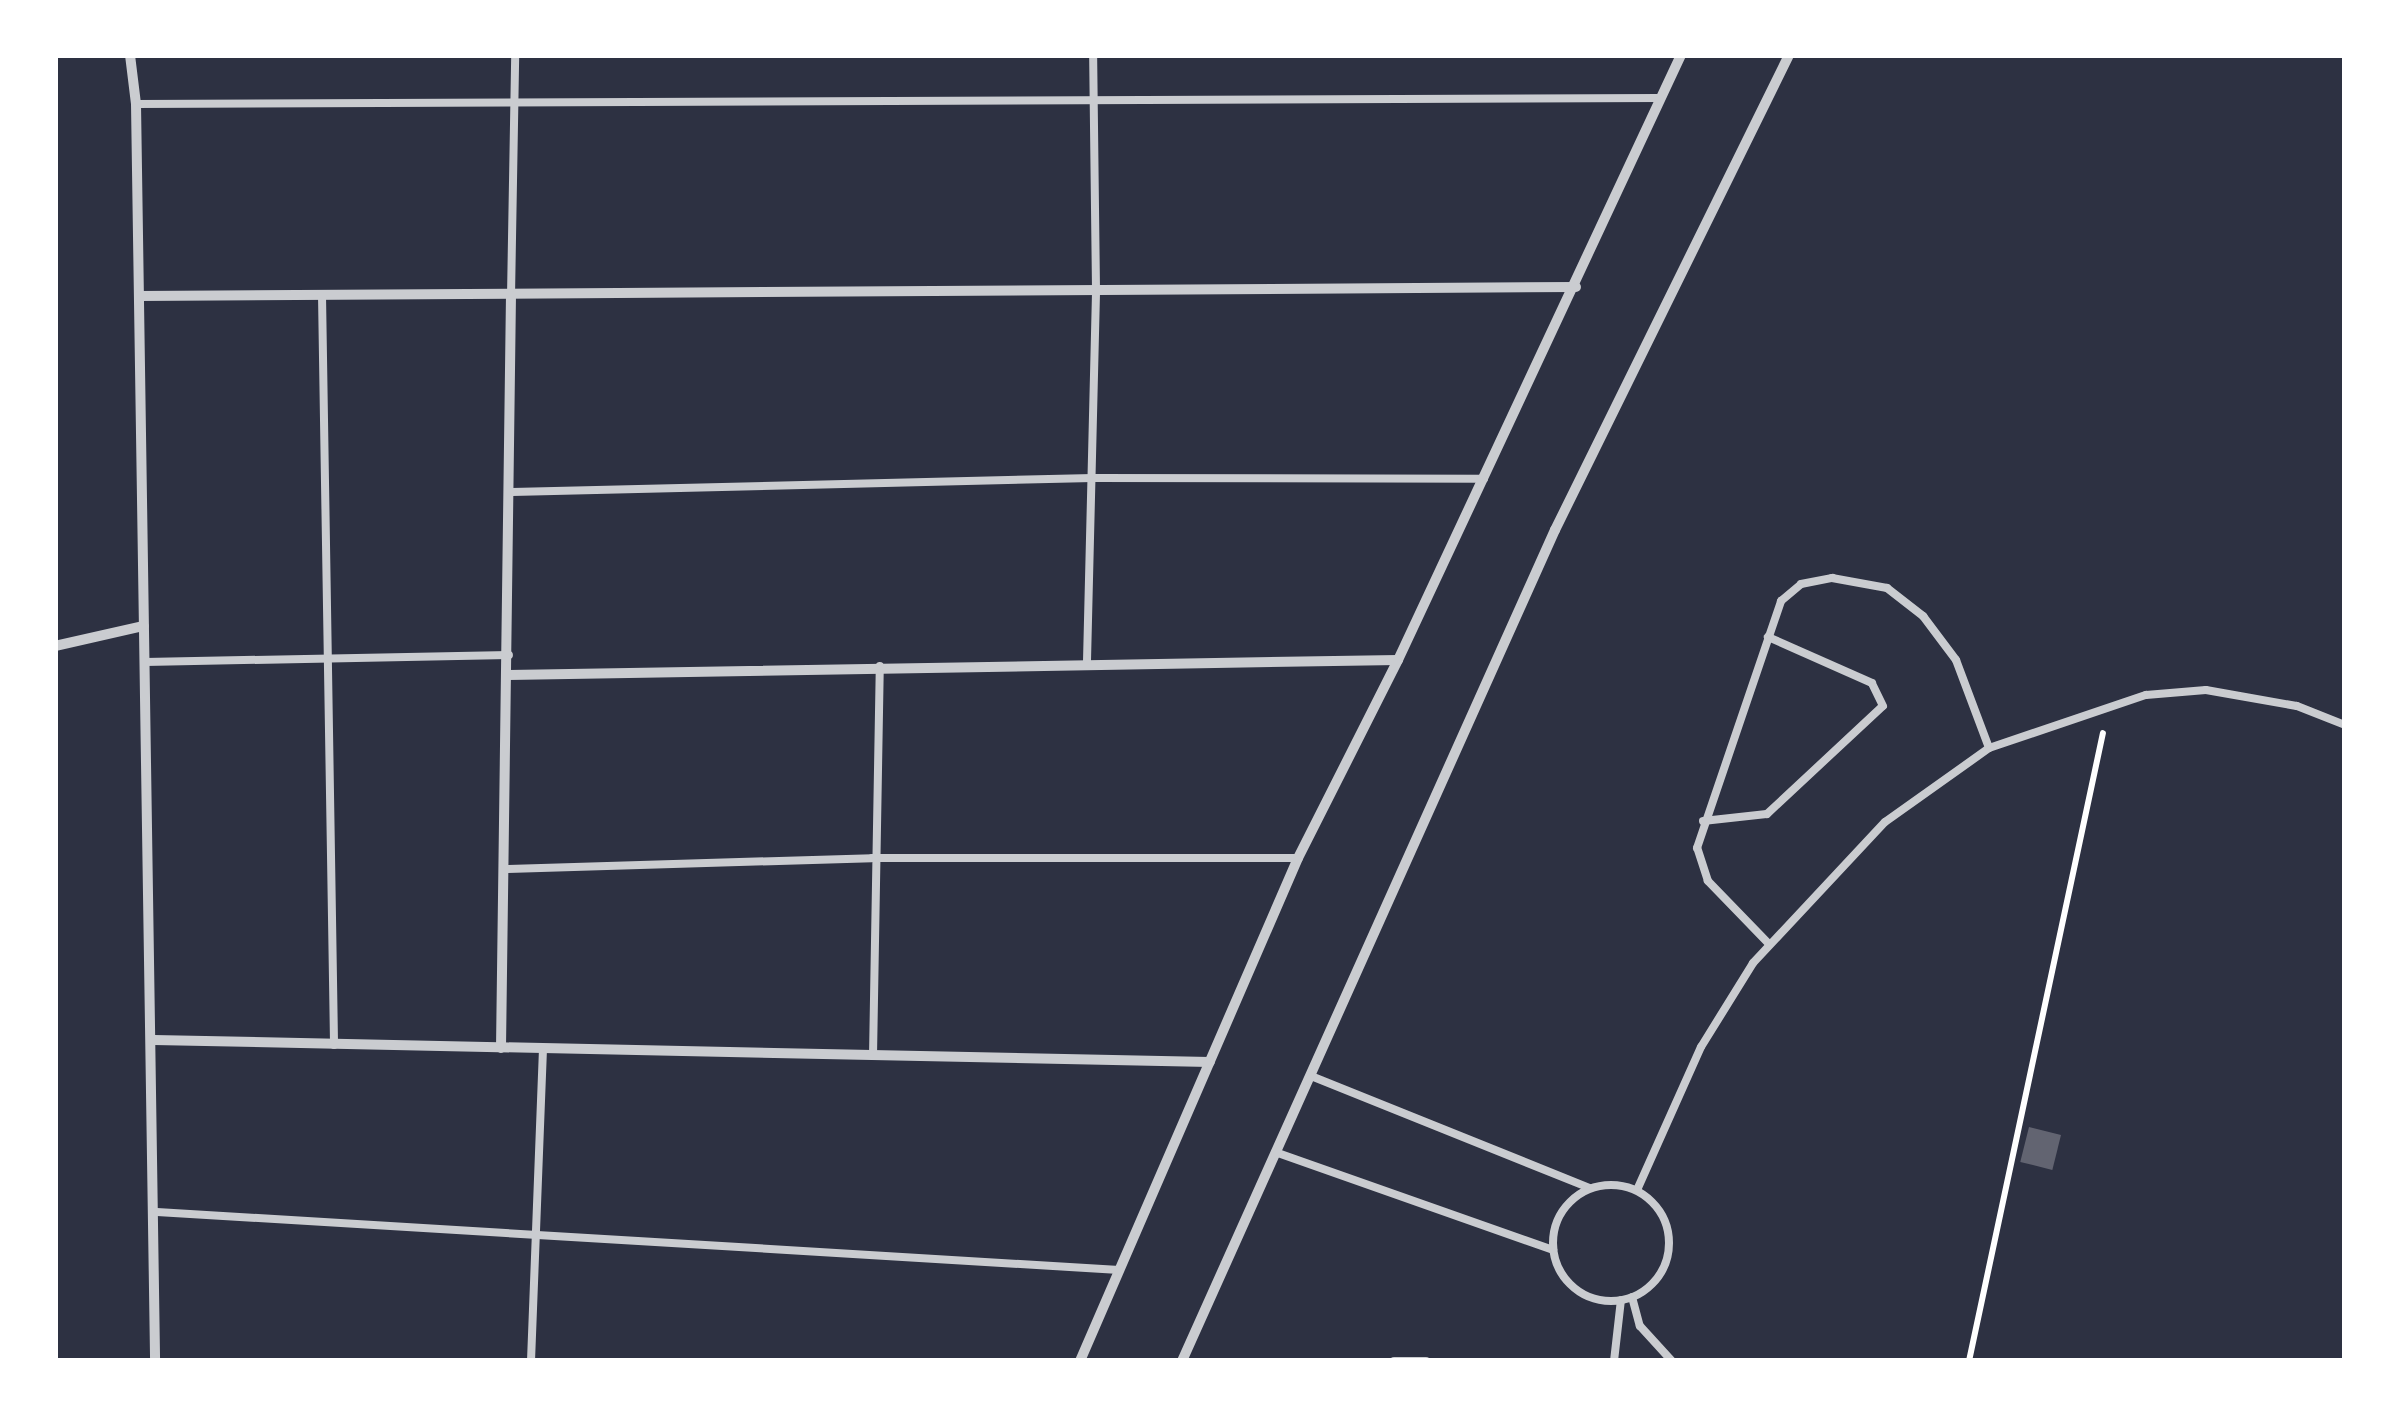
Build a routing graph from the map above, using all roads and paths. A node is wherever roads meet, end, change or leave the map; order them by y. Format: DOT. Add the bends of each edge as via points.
graph roads {
  1 [pos="130,55"];
  2 [pos="515,55"];
  3 [pos="1092,55"];
  4 [pos="1681,55"];
  5 [pos="1789,55"];
  6 [pos="1660,98"];
  7 [pos="1093,100"];
  8 [pos="136,104"];
  9 [pos="514,105"];
  10 [pos="1576,287"];
  11 [pos="1096,290"];
  12 [pos="322,294"];
  13 [pos="138,296"];
  14 [pos="512,296"];
  15 [pos="1093,478"];
  16 [pos="1484,479"];
  17 [pos="512,492"];
  18 [pos="144,626"];
  19 [pos="1768,637"];
  20 [pos="55,646"];
  21 [pos="509,655"];
  22 [pos="328,658"];
  23 [pos="1087,660"];
  24 [pos="1398,660"];
  25 [pos="145,662"];
  26 [pos="880,666"];
  27 [pos="509,675"];
  28 [pos="2108,708"];
  29 [pos="2345,724"];
  30 [pos="1989,748"];
  31 [pos="1703,821"];
  32 [pos="872,858"];
  33 [pos="1298,858"];
  34 [pos="506,869"];
  35 [pos="1768,944"];
  36 [pos="154,1040"];
  37 [pos="334,1045"];
  38 [pos="502,1048"];
  39 [pos="542,1048"];
  40 [pos="873,1056"];
  41 [pos="1210,1062"];
  42 [pos="1311,1076"];
  43 [pos="1276,1152"];
  44 [pos="1589,1188"];
  45 [pos="1637,1190"];
  46 [pos="157,1212"];
  47 [pos="536,1235"];
  48 [pos="1552,1250"];
  49 [pos="1119,1270"];
  50 [pos="1632,1297"];
  51 [pos="1622,1300"];
  52 [pos="155,1361"];
  53 [pos="531,1361"];
  54 [pos="1080,1361"];
  55 [pos="1182,1361"];
  56 [pos="1394,1361"];
  57 [pos="1426,1361"];
  58 [pos="1614,1361"];
  59 [pos="1672,1361"];
  60 [pos="1969,1361"];
  1 -- 8 [label="street"];
  2 -- 9 [label="lane"];
  3 -- 7 [label="lane"];
  4 -- 6 [label="street"];
  5 -- 42 [label="street" via="1555,530"];
  6 -- 7 [label="lane"];
  6 -- 10 [label="street"];
  7 -- 9 [label="lane"];
  7 -- 11 [label="lane"];
  8 -- 9 [label="lane"];
  8 -- 13 [label="street"];
  9 -- 14 [label="lane"];
  10 -- 11 [label="street"];
  10 -- 16 [label="street"];
  11 -- 14 [label="street"];
  11 -- 15 [label="lane"];
  12 -- 13 [label="street"];
  12 -- 14 [label="street"];
  12 -- 22 [label="lane"];
  13 -- 18 [label="street"];
  14 -- 17 [label="street"];
  15 -- 16 [label="lane"];
  15 -- 17 [label="lane"];
  15 -- 23 [label="lane"];
  16 -- 24 [label="street"];
  17 -- 21 [label="street"];
  18 -- 20 [label="street"];
  18 -- 25 [label="street"];
  19 -- 30 [label="lane" via="1781,601 1801,584 1852,578 1887,588 1923,616 1956,660"];
  19 -- 31 [label="lane"];
  19 -- 31 [label="lane" via="1872,683 1883,706 1767,814"];
  21 -- 22 [label="lane"];
  21 -- 27 [label="street"];
  22 -- 25 [label="lane"];
  22 -- 37 [label="lane"];
  23 -- 24 [label="street"];
  23 -- 26 [label="street"];
  24 -- 33 [label="street"];
  25 -- 36 [label="street"];
  26 -- 27 [label="street"];
  26 -- 32 [label="lane"];
  27 -- 34 [label="street"];
  28 -- 29 [label="lane" via="2206,690 2297,706"];
  28 -- 30 [label="lane"];
  28 -- 60 [label="path"];
  30 -- 35 [label="lane" via="1885,822"];
  31 -- 35 [label="lane" via="1696,848 1708,881"];
  32 -- 33 [label="lane"];
  32 -- 34 [label="lane"];
  32 -- 40 [label="lane"];
  33 -- 41 [label="street"];
  34 -- 38 [label="street"];
  35 -- 45 [label="lane" via="1701,1048"];
  36 -- 37 [label="street"];
  36 -- 46 [label="street"];
  37 -- 38 [label="street"];
  38 -- 39 [label="street"];
  39 -- 40 [label="street"];
  39 -- 47 [label="lane"];
  40 -- 41 [label="street"];
  41 -- 49 [label="street"];
  42 -- 43 [label="street"];
  42 -- 44 [label="lane"];
  43 -- 48 [label="lane"];
  43 -- 55 [label="street"];
  44 -- 45 [label="lane"];
  44 -- 48 [label="lane" via="1568,1203"];
  45 -- 50 [label="lane" via="1660,1213 1670,1244 1652,1285"];
  46 -- 47 [label="lane"];
  46 -- 52 [label="street"];
  47 -- 49 [label="lane"];
  47 -- 53 [label="lane"];
  48 -- 51 [label="lane" via="1576,1290 1598,1300"];
  49 -- 54 [label="street"];
  50 -- 51 [label="lane"];
  50 -- 59 [label="lane" via="1640,1326"];
  51 -- 58 [label="lane"];
  56 -- 57 [label="lane"];
}
